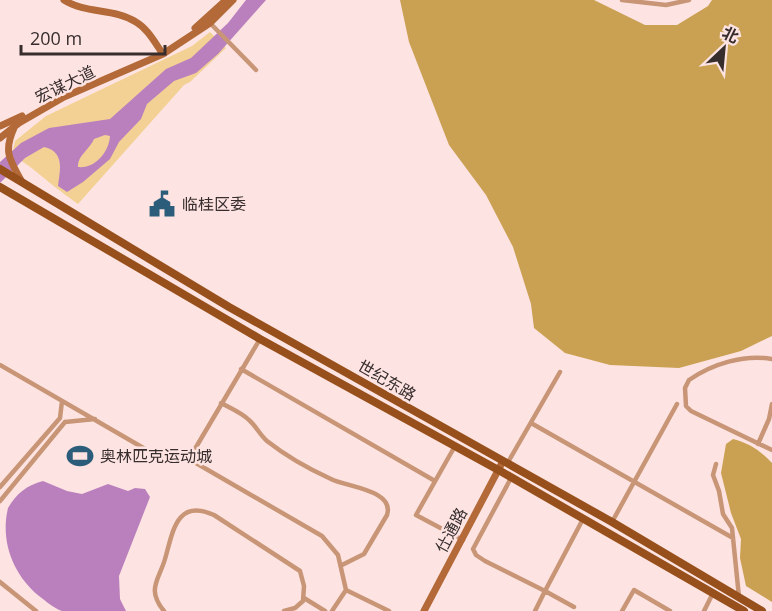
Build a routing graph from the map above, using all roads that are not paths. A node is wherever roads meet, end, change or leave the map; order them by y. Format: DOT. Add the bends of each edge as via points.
graph roads {
  1 [pos="64,0"];
  2 [pos="226,0"];
  3 [pos="234,0"];
  4 [pos="622,0"];
  5 [pos="689,0"];
  6 [pos="210,23"];
  7 [pos="162,52"];
  8 [pos="256,70"];
  9 [pos="14,124"];
  10 [pos="0,126"];
  11 [pos="0,131"];
  12 [pos="0,138"];
  13 [pos="0,169"];
  14 [pos="23,184"];
  15 [pos="1,188"];
  16 [pos="117,239"];
  17 [pos="111,252"];
  18 [pos="154,262"];
  19 [pos="151,276"];
  20 [pos="266,329"];
  21 [pos="260,339"];
  22 [pos="772,359"];
  23 [pos="0,365"];
  24 [pos="242,369"];
  25 [pos="560,372"];
  26 [pos="62,401"];
  27 [pos="221,404"];
  28 [pos="677,404"];
  29 [pos="772,404"];
  30 [pos="95,419"];
  31 [pos="63,420"];
  32 [pos="531,423"];
  33 [pos="758,444"];
  34 [pos="454,446"];
  35 [pos="772,450"];
  36 [pos="189,459"];
  37 [pos="505,462"];
  38 [pos="716,464"];
  39 [pos="500,471"];
  40 [pos="511,478"];
  41 [pos="435,481"];
  42 [pos="633,481"];
  43 [pos="0,487"];
  44 [pos="0,501"];
  45 [pos="583,519"];
  46 [pos="612,522"];
  47 [pos="733,538"];
  48 [pos="463,540"];
  49 [pos="342,565"];
  50 [pos="0,582"];
  51 [pos="346,590"];
  52 [pos="546,591"];
  53 [pos="713,593"];
  54 [pos="739,597"];
  55 [pos="304,598"];
  56 [pos="574,607"];
  57 [pos="36,611"];
  58 [pos="164,611"];
  59 [pos="284,611"];
  60 [pos="325,611"];
  61 [pos="332,611"];
  62 [pos="389,611"];
  63 [pos="425,611"];
  64 [pos="535,611"];
  65 [pos="622,611"];
  66 [pos="670,611"];
  67 [pos="704,611"];
  68 [pos="744,611"];
  69 [pos="762,611"];
  1 -- 7 [label="main road" via="81,9 135,21"];
  2 -- 7 [label="main road"];
  3 -- 6 [label="main road, 宏谋大道"];
  4 -- 5 [label="street" via="666,5"];
  6 -- 7 [label="main road, 宏谋大道"];
  6 -- 8 [label="street"];
  7 -- 9 [label="main road, 宏谋大道"];
  9 -- 10 [label="main road"];
  9 -- 11 [label="main road, 宏谋大道"];
  9 -- 12 [label="main road, 宏谋大道"];
  9 -- 14 [label="main road" via="8,153"];
  13 -- 14 [label="main road, 世纪东路"];
  14 -- 16 [label="main road, 世纪东路"];
  15 -- 17 [label="main road, 世纪东路"];
  16 -- 17 [label="main road" via="118,249"];
  16 -- 18 [label="main road, 世纪东路"];
  17 -- 19 [label="main road, 世纪东路"];
  18 -- 19 [label="main road" via="147,267"];
  18 -- 20 [label="main road, 世纪东路"];
  19 -- 21 [label="main road, 世纪东路"];
  20 -- 21 [label="main road"];
  20 -- 37 [label="main road, 世纪东路"];
  21 -- 24 [label="street"];
  21 -- 34 [label="main road, 世纪东路"];
  22 -- 33 [label="street" via="719,364 691,378 685,388 688,410"];
  23 -- 26 [label="street"];
  24 -- 27 [label="street"];
  24 -- 41 [label="street"];
  25 -- 32 [label="street"];
  26 -- 30 [label="street"];
  26 -- 31 [label="street"];
  27 -- 36 [label="street"];
  27 -- 49 [label="street" via="246,417 268,442 305,466 387,502 387,515 364,554"];
  28 -- 42 [label="street"];
  29 -- 33 [label="street"];
  30 -- 31 [label="street"];
  30 -- 36 [label="street" via="159,457"];
  31 -- 43 [label="street"];
  31 -- 44 [label="street"];
  32 -- 37 [label="street"];
  32 -- 42 [label="street"];
  33 -- 35 [label="street"];
  34 -- 39 [label="main road, 世纪东路"];
  34 -- 41 [label="street"];
  36 -- 49 [label="street" via="318,533 335,550"];
  37 -- 39 [label="main road, 仕通路"];
  37 -- 46 [label="main road, 世纪东路"];
  38 -- 47 [label="street" via="713,475"];
  39 -- 40 [label="main road, 世纪东路"];
  39 -- 48 [label="main road, 仕通路"];
  40 -- 45 [label="main road, 世纪东路"];
  40 -- 52 [label="street" via="473,549 485,561"];
  41 -- 48 [label="street" via="416,515"];
  42 -- 46 [label="street"];
  42 -- 47 [label="street"];
  45 -- 52 [label="street"];
  45 -- 53 [label="main road, 世纪东路"];
  46 -- 54 [label="main road, 世纪东路"];
  47 -- 54 [label="street"];
  48 -- 63 [label="main road, 仕通路"];
  49 -- 51 [label="street"];
  50 -- 57 [label="street"];
  51 -- 61 [label="street"];
  51 -- 62 [label="street"];
  52 -- 56 [label="street"];
  52 -- 64 [label="street"];
  53 -- 67 [label="street"];
  53 -- 68 [label="main road, 世纪东路"];
  54 -- 69 [label="main road, 世纪东路"];
  55 -- 58 [label="street" via="303,576 296,567 200,510 186,514 171,531 154,591"];
  55 -- 59 [label="street" via="298,606"];
  55 -- 60 [label="street"];
  65 -- 66 [label="street" via="634,590"];
}
